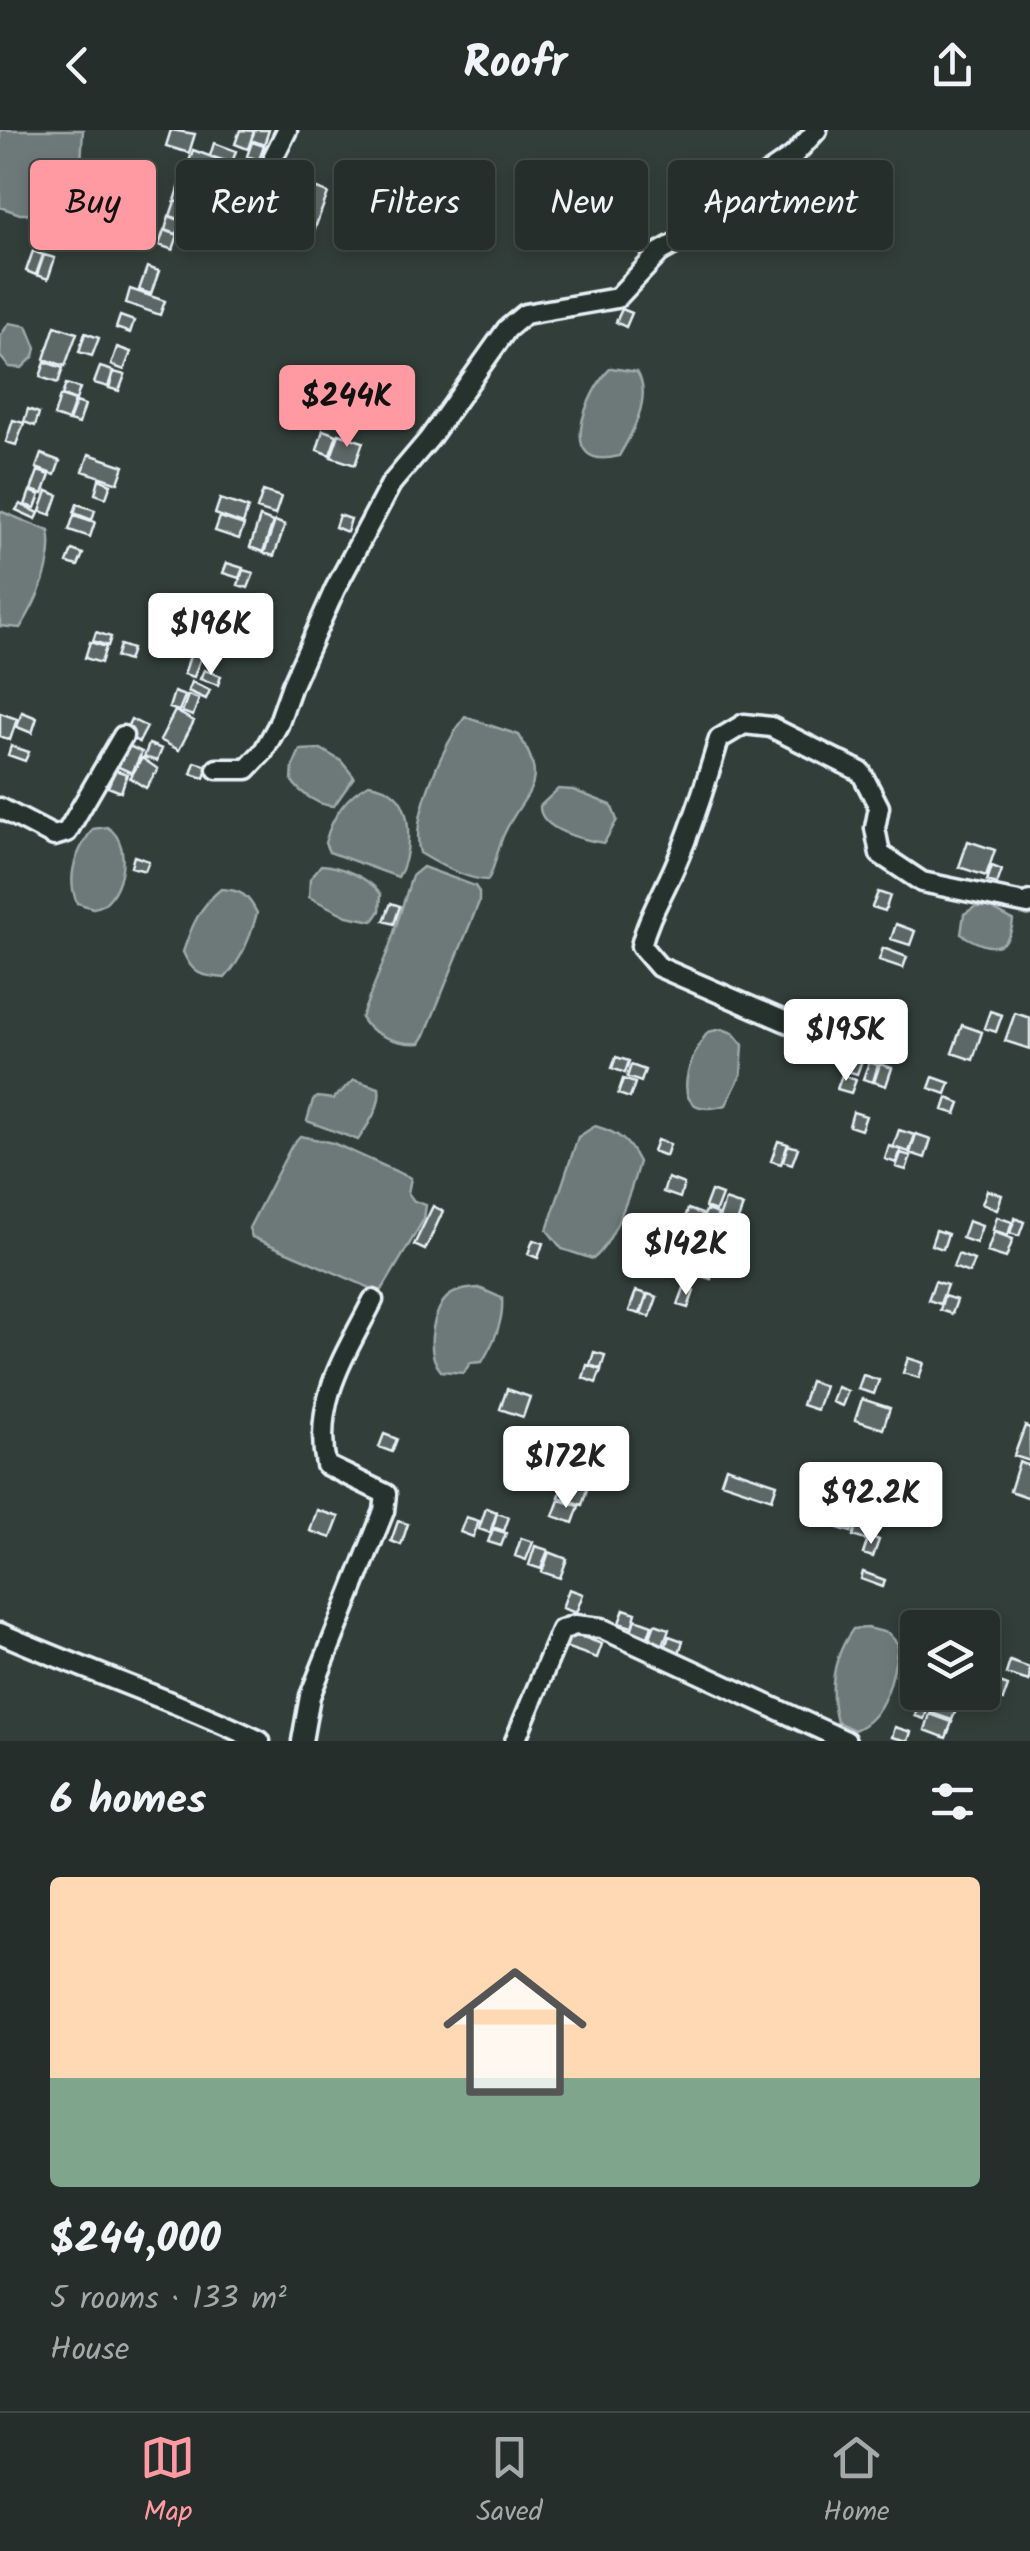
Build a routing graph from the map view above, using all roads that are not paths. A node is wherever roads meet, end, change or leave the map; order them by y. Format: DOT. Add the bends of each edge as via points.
graph roads {
  1 [pos="287,130"];
  2 [pos="817,130"];
  3 [pos="274,156"];
  4 [pos="123,736"];
  5 [pos="217,769"];
  6 [pos="0,808"];
  7 [pos="1030,901"];
  8 [pos="826,1039"];
  9 [pos="373,1300"];
  10 [pos="0,1632"];
  11 [pos="260,1741"];
  12 [pos="302,1741"];
  13 [pos="515,1741"];
  14 [pos="846,1741"];
  1 -- 3 [label="street"];
  2 -- 5 [label="street" via="712,223 660,252 617,298 525,314 506,330 391,484 335,589 263,752 247,769"];
  4 -- 6 [label="street" via="67,832 54,836"];
  7 -- 8 [label="street" via="922,882 880,854 879,807 860,772 812,745 771,727 744,724 719,739 693,824 647,921 642,946 674,975"];
  9 -- 12 [label="street" via="326,1400 320,1436 326,1465 386,1494 384,1511 310,1696"];
  10 -- 11 [label="street"];
  13 -- 14 [label="street" via="561,1630 575,1624 602,1628"];
}
